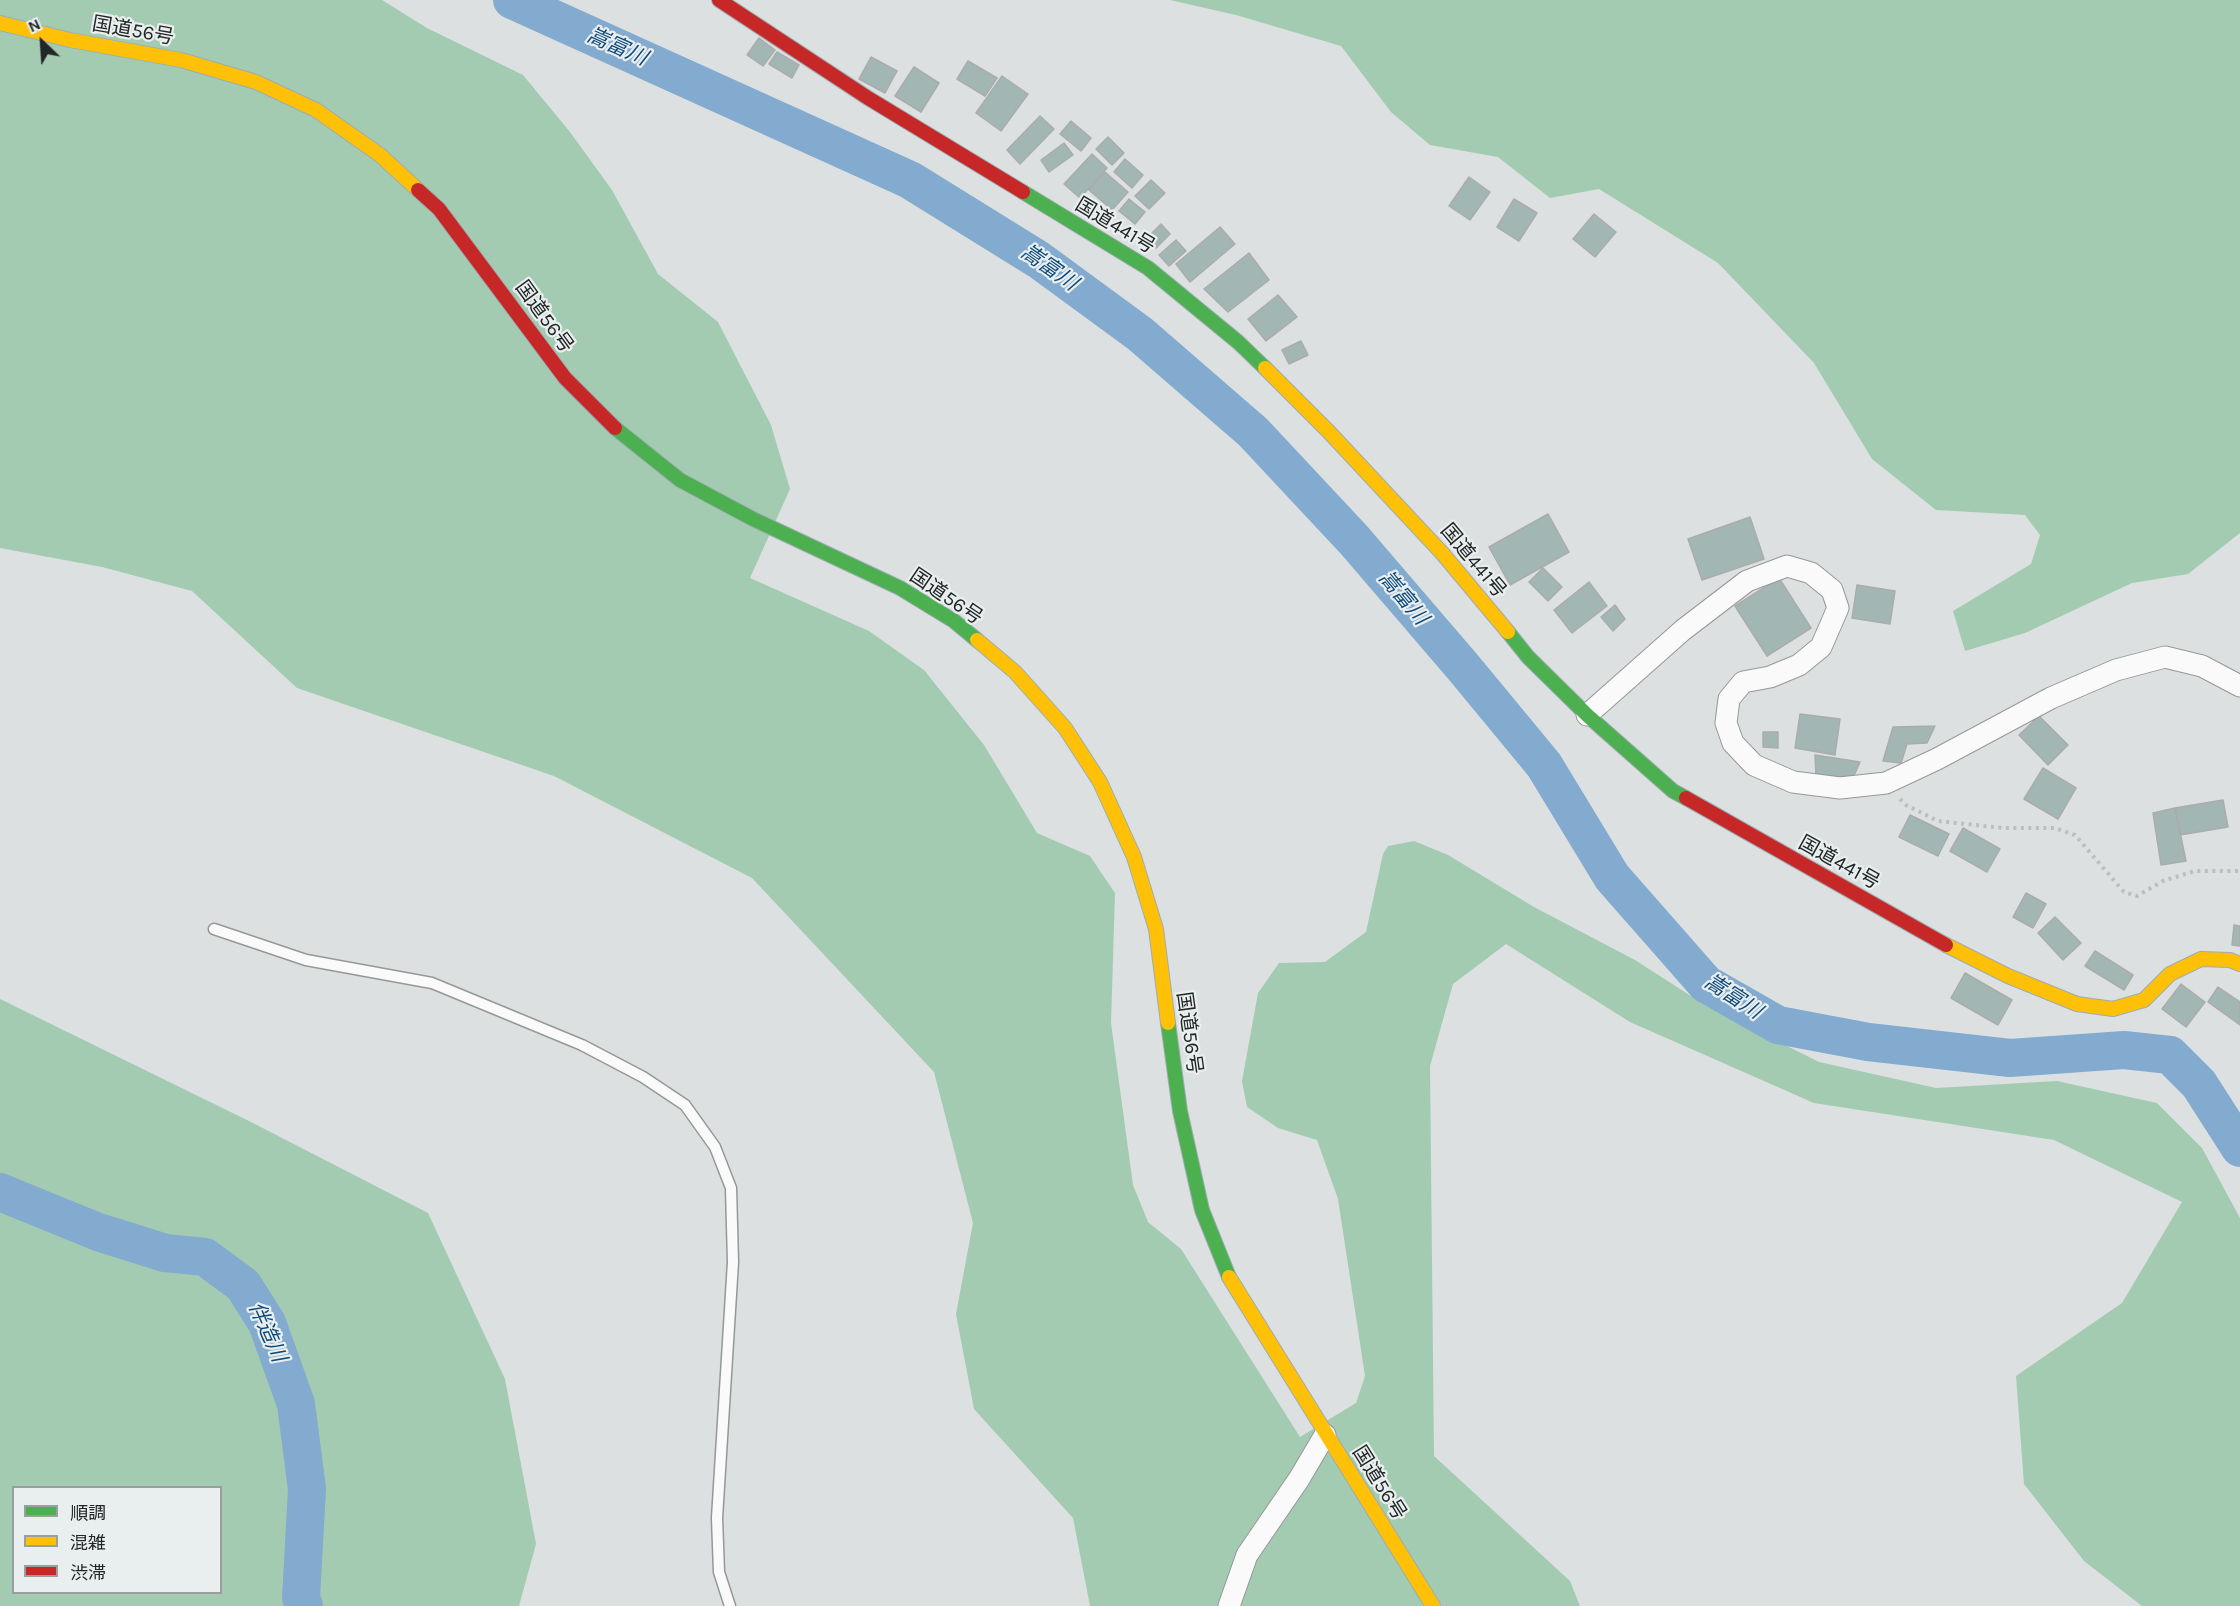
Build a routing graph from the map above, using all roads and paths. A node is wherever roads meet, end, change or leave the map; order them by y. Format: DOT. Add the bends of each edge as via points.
graph roads {
  1 [pos="719,0"];
  2 [pos="0,23"];
  3 [pos="2240,686"];
  4 [pos="1587,716"];
  5 [pos="1886,783"];
  6 [pos="2240,871"];
  7 [pos="214,929"];
  8 [pos="2240,964"];
  9 [pos="1325,1435"];
  10 [pos="730,1606"];
  11 [pos="1228,1606"];
  12 [pos="1433,1606"];
  1 -- 4 [label="highway, 国道441号" via="877,104 1148,268 1175,290 1238,342 1329,432 1442,553 1528,657"];
  2 -- 9 [label="highway, 国道56号" via="181,60 256,82 316,110 380,155 439,209 565,378 615,428 680,480 900,588 954,621 1015,672 1071,737 1100,782 1134,857 1156,929 1180,1111 1202,1210 1231,1282"];
  3 -- 5 [label="street" via="2202,666 2165,657 2116,670 2050,698"];
  4 -- 5 [label="street" via="1683,630 1747,581 1787,566 1811,573 1833,590 1838,608 1821,647 1799,665 1770,677 1743,682 1729,699 1726,723 1733,743 1754,765 1793,782 1840,788"];
  4 -- 8 [label="highway, 国道441号" via="1673,791 1935,939 2008,976 2077,1004 2113,1010 2144,1000 2170,974 2201,959"];
  5 -- 6 [label="path" via="1906,805 1938,821 2003,828 2055,828 2075,835 2124,892 2137,896 2163,881 2195,871"];
  7 -- 10 [label="lane" via="306,960 432,983 582,1045 686,1105 715,1148 731,1188 733,1262 717,1518 719,1572"];
  9 -- 11 [label="street" via="1246,1556"];
  9 -- 12 [label="highway, 国道56号"];
}
